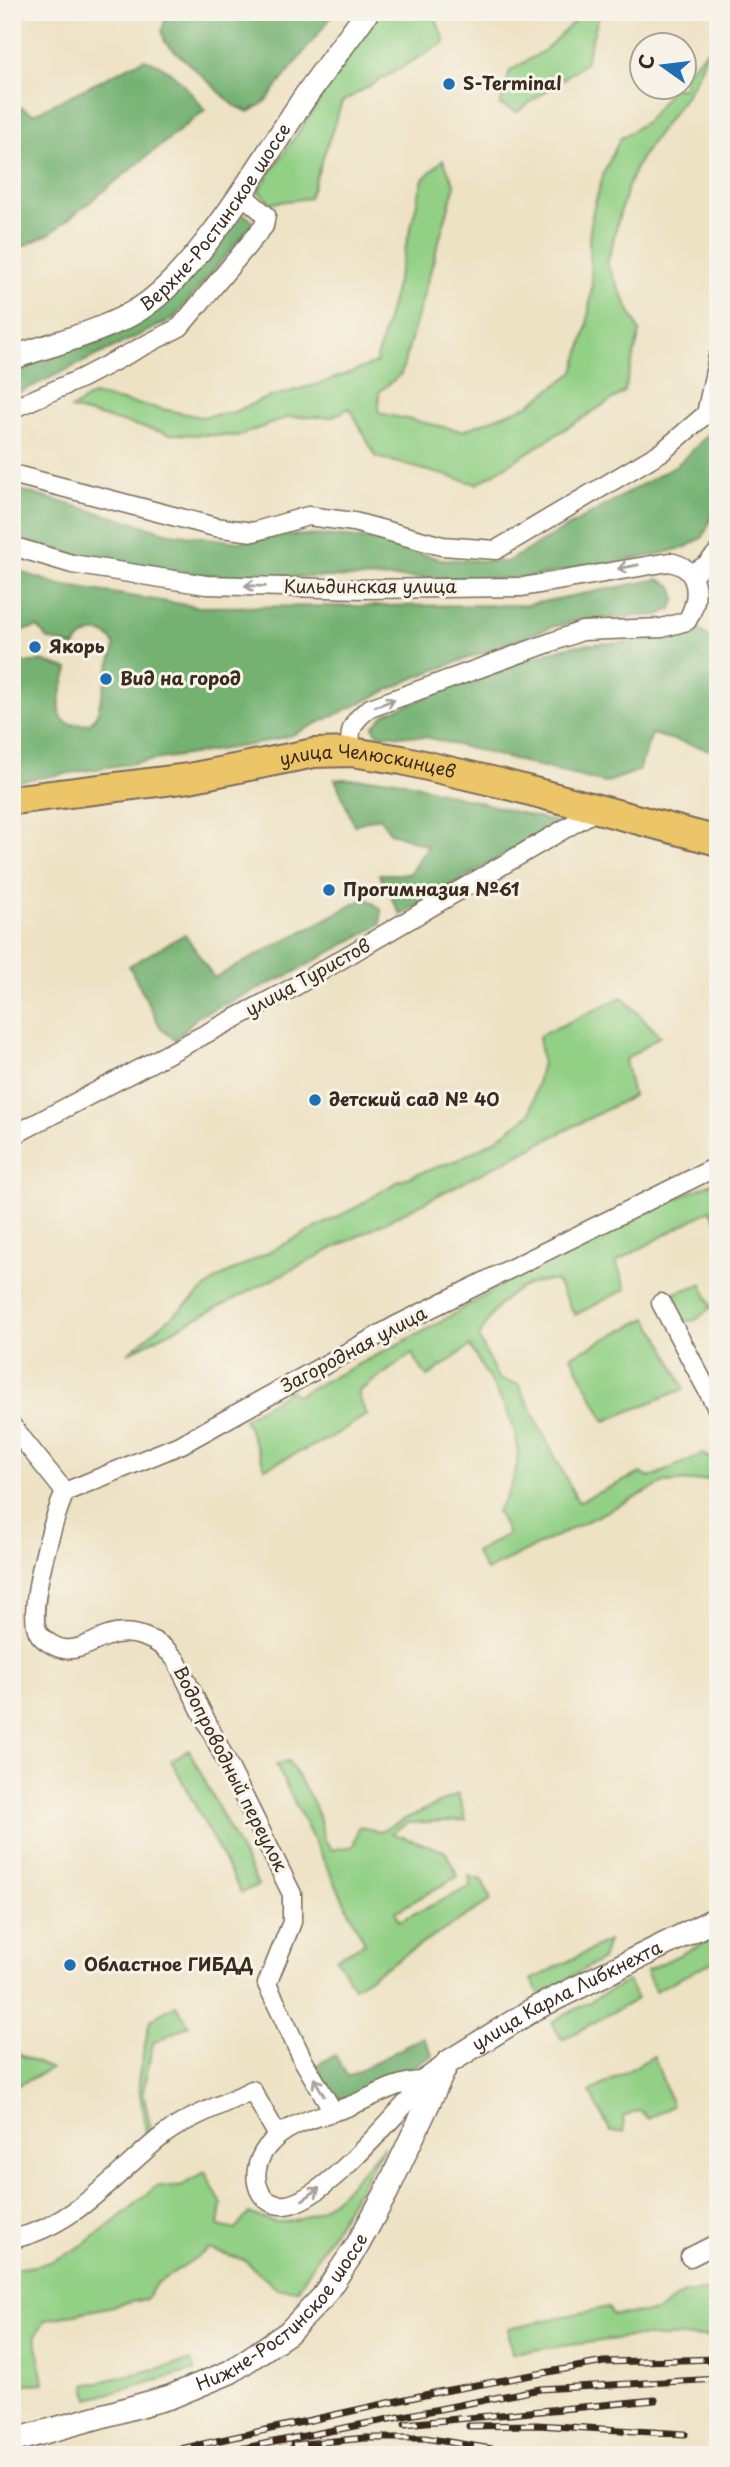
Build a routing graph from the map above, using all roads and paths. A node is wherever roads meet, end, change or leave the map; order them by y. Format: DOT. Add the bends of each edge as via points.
graph roads {
  1 [pos="367,12"];
  2 [pos="240,193"];
  3 [pos="718,357"];
  4 [pos="12,358"];
  5 [pos="12,409"];
  6 [pos="12,474"];
  7 [pos="12,546"];
  8 [pos="718,552"];
  9 [pos="692,573"];
  10 [pos="352,752"];
  11 [pos="12,800"];
  12 [pos="597,810"];
  13 [pos="718,841"];
  14 [pos="12,1136"];
  15 [pos="718,1166"];
  16 [pos="661,1303"];
  17 [pos="718,1409"];
  18 [pos="12,1426"];
  19 [pos="65,1492"];
  20 [pos="718,1918"];
  21 [pos="447,2063"];
  22 [pos="421,2081"];
  23 [pos="333,2111"];
  24 [pos="278,2136"];
  25 [pos="12,2239"];
  26 [pos="718,2243"];
  27 [pos="690,2257"];
  28 [pos="12,2441"];
  1 -- 2 [label="street, Верхне-Ростинское шоссе"];
  2 -- 4 [label="street, Верхне-Ростинское шоссе" via="183,269 143,306"];
  2 -- 5 [label="street" via="266,215 264,226 180,327"];
  3 -- 6 [label="street" via="706,414 689,429 663,451 496,550 442,546 354,522 308,516 253,532 215,527"];
  9 -- 7 [label="street, Кильдинская улица, one-way" via="683,564 669,562 522,587 206,585 72,564"];
  8 -- 9 [label="street"];
  10 -- 9 [label="street, one-way" via="351,728 370,708 582,631 662,628 687,621 697,591"];
  10 -- 11 [label="main road, улица Челюскинцев" via="314,752 189,778"];
  10 -- 12 [label="main road, улица Челюскинцев" via="402,760"];
  12 -- 13 [label="main road, улица Челюскинцев"];
  12 -- 14 [label="street, улица Туристов" via="288,992"];
  15 -- 19 [label="street, Загородная улица" via="415,1316 181,1444"];
  16 -- 17 [label="street"];
  18 -- 19 [label="street"];
  23 -- 19 [label="street, Водопроводный переулок, one-way" via="267,1984 292,1922 292,1894 176,1660 150,1638 107,1636 90,1646 64,1649 38,1632 34,1613 55,1515"];
  20 -- 21 [label="street, улица Карла Либкнехта" via="534,2009"];
  21 -- 22 [label="street, улица Карла Либкнехта"];
  21 -- 28 [label="street, Нижне-Ростинское шоссе" via="357,2246 322,2298 288,2333 230,2372 201,2385"];
  22 -- 23 [label="street, улица Карла Либкнехта" via="405,2081"];
  24 -- 22 [label="street, улица Карла Либкнехта, one-way" via="259,2160 255,2184 265,2198 287,2205 317,2190 340,2171 414,2095"];
  23 -- 24 [label="street, улица Карла Либкнехта"];
  24 -- 25 [label="street" via="252,2090 163,2135 89,2203 29,2235"];
  26 -- 27 [label="street"];
}
